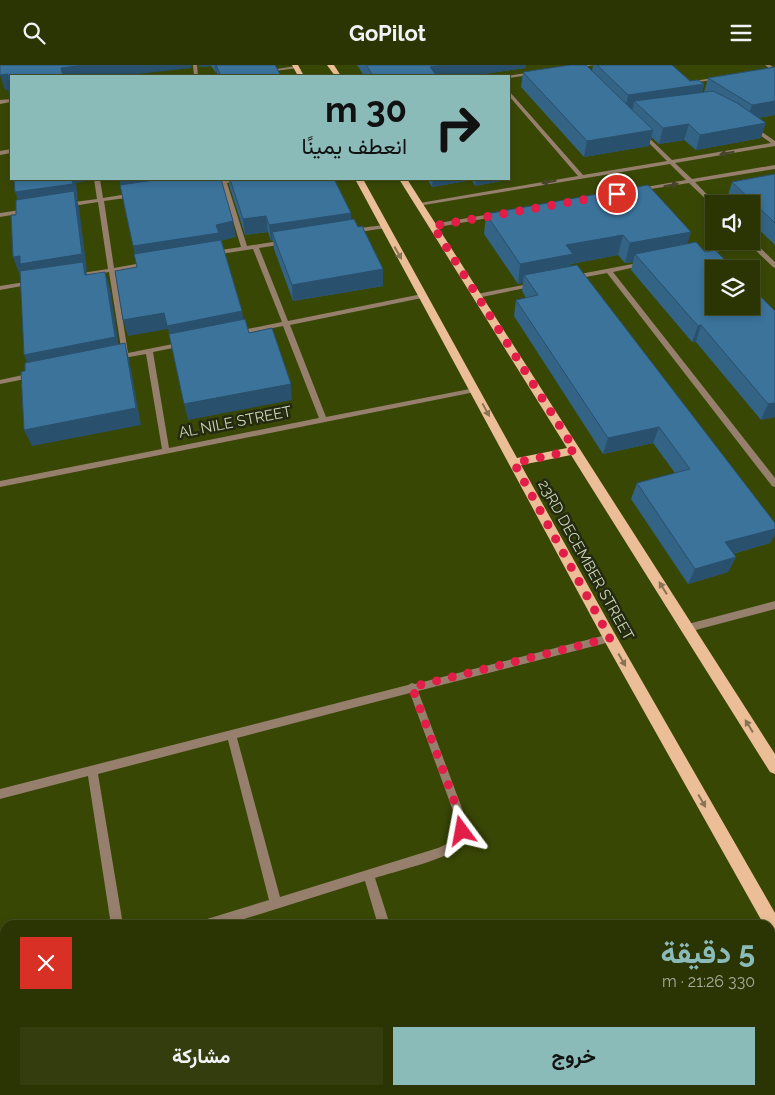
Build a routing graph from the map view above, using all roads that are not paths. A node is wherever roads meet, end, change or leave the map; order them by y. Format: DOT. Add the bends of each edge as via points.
graph roads {
  1 [pos="592,65"];
  2 [pos="767,65"];
  3 [pos="295,66"];
  4 [pos="575,66"];
  5 [pos="566,69"];
  6 [pos="774,71"];
  7 [pos="257,72"];
  8 [pos="764,72"];
  9 [pos="538,73"];
  10 [pos="583,74"];
  11 [pos="510,77"];
  12 [pos="725,77"];
  13 [pos="693,89"];
  14 [pos="510,94"];
  15 [pos="743,121"];
  16 [pos="636,128"];
  17 [pos="775,143"];
  18 [pos="671,162"];
  19 [pos="775,167"];
  20 [pos="582,177"];
  21 [pos="97,180"];
  22 [pos="223,180"];
  23 [pos="359,180"];
  24 [pos="404,180"];
  25 [pos="690,182"];
  26 [pos="205,185"];
  27 [pos="633,191"];
  28 [pos="138,195"];
  29 [pos="705,196"];
  30 [pos="100,201"];
  31 [pos="420,205"];
  32 [pos="64,206"];
  33 [pos="36,210"];
  34 [pos="0,215"];
  35 [pos="500,215"];
  36 [pos="433,226"];
  37 [pos="384,227"];
  38 [pos="347,232"];
  39 [pos="292,241"];
  40 [pos="255,246"];
  41 [pos="244,248"];
  42 [pos="713,250"];
  43 [pos="759,250"];
  44 [pos="694,254"];
  45 [pos="206,255"];
  46 [pos="159,262"];
  47 [pos="646,263"];
  48 [pos="775,266"];
  49 [pos="112,270"];
  50 [pos="608,271"];
  51 [pos="65,277"];
  52 [pos="570,278"];
  53 [pos="37,282"];
  54 [pos="543,283"];
  55 [pos="0,288"];
  56 [pos="422,296"];
  57 [pos="477,296"];
  58 [pos="286,323"];
  59 [pos="227,335"];
  60 [pos="188,343"];
  61 [pos="149,351"];
  62 [pos="126,356"];
  63 [pos="106,360"];
  64 [pos="39,374"];
  65 [pos="0,382"];
  66 [pos="475,390"];
  67 [pos="323,419"];
  68 [pos="166,450"];
  69 [pos="575,450"];
  70 [pos="514,463"];
  71 [pos="0,483"];
  72 [pos="775,485"];
  73 [pos="775,605"];
  74 [pos="688,628"];
  75 [pos="610,638"];
  76 [pos="412,687"];
  77 [pos="231,734"];
  78 [pos="775,767"];
  79 [pos="92,771"];
  80 [pos="0,794"];
  81 [pos="369,875"];
  82 [pos="276,904"];
  83 [pos="116,920"];
  84 [pos="223,920"];
  85 [pos="382,920"];
  86 [pos="770,920"];
  1 -- 4 [label="street"];
  2 -- 6 [label="street"];
  3 -- 7 [label="street"];
  4 -- 5 [label="street"];
  4 -- 10 [label="street"];
  6 -- 8 [label="street"];
  9 -- 11 [label="street"];
  12 -- 13 [label="street" via="686,83"];
  14 -- 20 [label="street"];
  15 -- 17 [label="street"];
  16 -- 18 [label="street"];
  17 -- 18 [label="street, one-way"];
  18 -- 20 [label="street"];
  18 -- 25 [label="street"];
  19 -- 25 [label="street"];
  20 -- 31 [label="street, one-way" via="514,185"];
  21 -- 30 [label="street"];
  22 -- 26 [label="street"];
  22 -- 41 [label="street"];
  23 -- 37 [label="main road, 23RD DECEMBER STREET"];
  24 -- 31 [label="main road"];
  27 -- 25 [label="street, one-way"];
  25 -- 29 [label="street"];
  28 -- 30 [label="street"];
  30 -- 32 [label="street"];
  30 -- 49 [label="street"];
  31 -- 36 [label="main road"];
  33 -- 34 [label="street"];
  35 -- 36 [label="street"];
  36 -- 57 [label="main road"];
  37 -- 38 [label="street"];
  37 -- 56 [label="main road, 23RD DECEMBER STREET, one-way"];
  39 -- 40 [label="street"];
  40 -- 41 [label="street"];
  40 -- 58 [label="street"];
  41 -- 45 [label="street"];
  42 -- 44 [label="street"];
  43 -- 48 [label="street"];
  46 -- 49 [label="street"];
  47 -- 50 [label="street"];
  49 -- 51 [label="street"];
  49 -- 62 [label="street"];
  50 -- 52 [label="street"];
  50 -- 72 [label="street"];
  53 -- 55 [label="street"];
  54 -- 57 [label="street"];
  56 -- 58 [label="street"];
  56 -- 66 [label="main road, 23RD DECEMBER STREET"];
  57 -- 69 [label="main road"];
  58 -- 59 [label="street"];
  58 -- 67 [label="street"];
  60 -- 61 [label="street"];
  61 -- 62 [label="street"];
  61 -- 68 [label="street"];
  62 -- 63 [label="street"];
  64 -- 65 [label="street"];
  66 -- 67 [label="street, AL NILE STREET"];
  66 -- 70 [label="main road, 23RD DECEMBER STREET, one-way"];
  67 -- 68 [label="street, AL NILE STREET"];
  68 -- 71 [label="street, AL NILE STREET"];
  69 -- 70 [label="main road"];
  74 -- 69 [label="main road, one-way"];
  70 -- 75 [label="main road, 23RD DECEMBER STREET"];
  73 -- 74 [label="street"];
  78 -- 74 [label="main road, one-way"];
  75 -- 76 [label="street"];
  75 -- 86 [label="main road, 23RD DECEMBER STREET, one-way"];
  76 -- 77 [label="street"];
  76 -- 81 [label="street" via="461,819 462,831 459,842 452,848"];
  77 -- 79 [label="street"];
  77 -- 82 [label="street"];
  79 -- 80 [label="street"];
  79 -- 83 [label="street"];
  81 -- 82 [label="street"];
  81 -- 85 [label="street"];
  82 -- 84 [label="street"];
}
